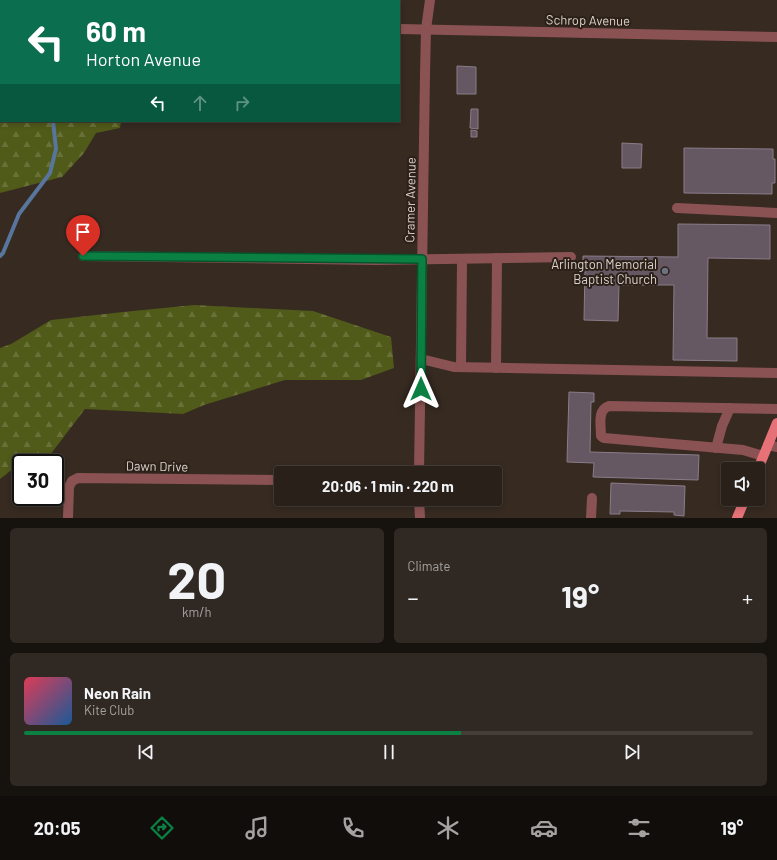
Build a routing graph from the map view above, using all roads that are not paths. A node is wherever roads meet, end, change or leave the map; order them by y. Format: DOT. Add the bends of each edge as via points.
graph roads {
  1 [pos="430,0"];
  2 [pos="400,29"];
  3 [pos="426,29"];
  4 [pos="777,37"];
  5 [pos="677,208"];
  6 [pos="777,213"];
  7 [pos="83,256"];
  8 [pos="571,257"];
  9 [pos="497,258"];
  10 [pos="422,259"];
  11 [pos="462,259"];
  12 [pos="421,358"];
  13 [pos="461,368"];
  14 [pos="496,368"];
  15 [pos="777,373"];
  16 [pos="730,408"];
  17 [pos="777,409"];
  18 [pos="777,423"];
  19 [pos="773,446"];
  20 [pos="716,448"];
  21 [pos="764,456"];
  22 [pos="761,462"];
  23 [pos="419,466"];
  24 [pos="274,480"];
  25 [pos="592,498"];
  26 [pos="419,506"];
  27 [pos="742,506"];
  28 [pos="68,518"];
  29 [pos="420,518"];
  30 [pos="592,518"];
  31 [pos="737,518"];
  1 -- 3 [label="street, Cramer Avenue"];
  2 -- 3 [label="street, Schrop Avenue"];
  3 -- 4 [label="street, Schrop Avenue"];
  3 -- 10 [label="street, Cramer Avenue"];
  5 -- 6 [label="street"];
  7 -- 10 [label="street"];
  8 -- 9 [label="street"];
  9 -- 11 [label="street"];
  9 -- 14 [label="street"];
  10 -- 11 [label="street"];
  10 -- 12 [label="street, Cramer Avenue"];
  11 -- 13 [label="street"];
  12 -- 13 [label="street"];
  12 -- 23 [label="street, Cramer Avenue"];
  13 -- 14 [label="street"];
  14 -- 15 [label="street"];
  16 -- 17 [label="street"];
  16 -- 20 [label="street"];
  16 -- 20 [label="street" via="609,406 604,407 601,412 600,436 604,438"];
  18 -- 19 [label="main road"];
  19 -- 21 [label="main road"];
  20 -- 21 [label="street" via="743,450"];
  21 -- 22 [label="main road"];
  24 -- 28 [label="street, Dawn Drive" via="78,478 72,481 69,487"];
  25 -- 30 [label="street"];
  26 -- 29 [label="street"];
  27 -- 31 [label="main road"];
}
